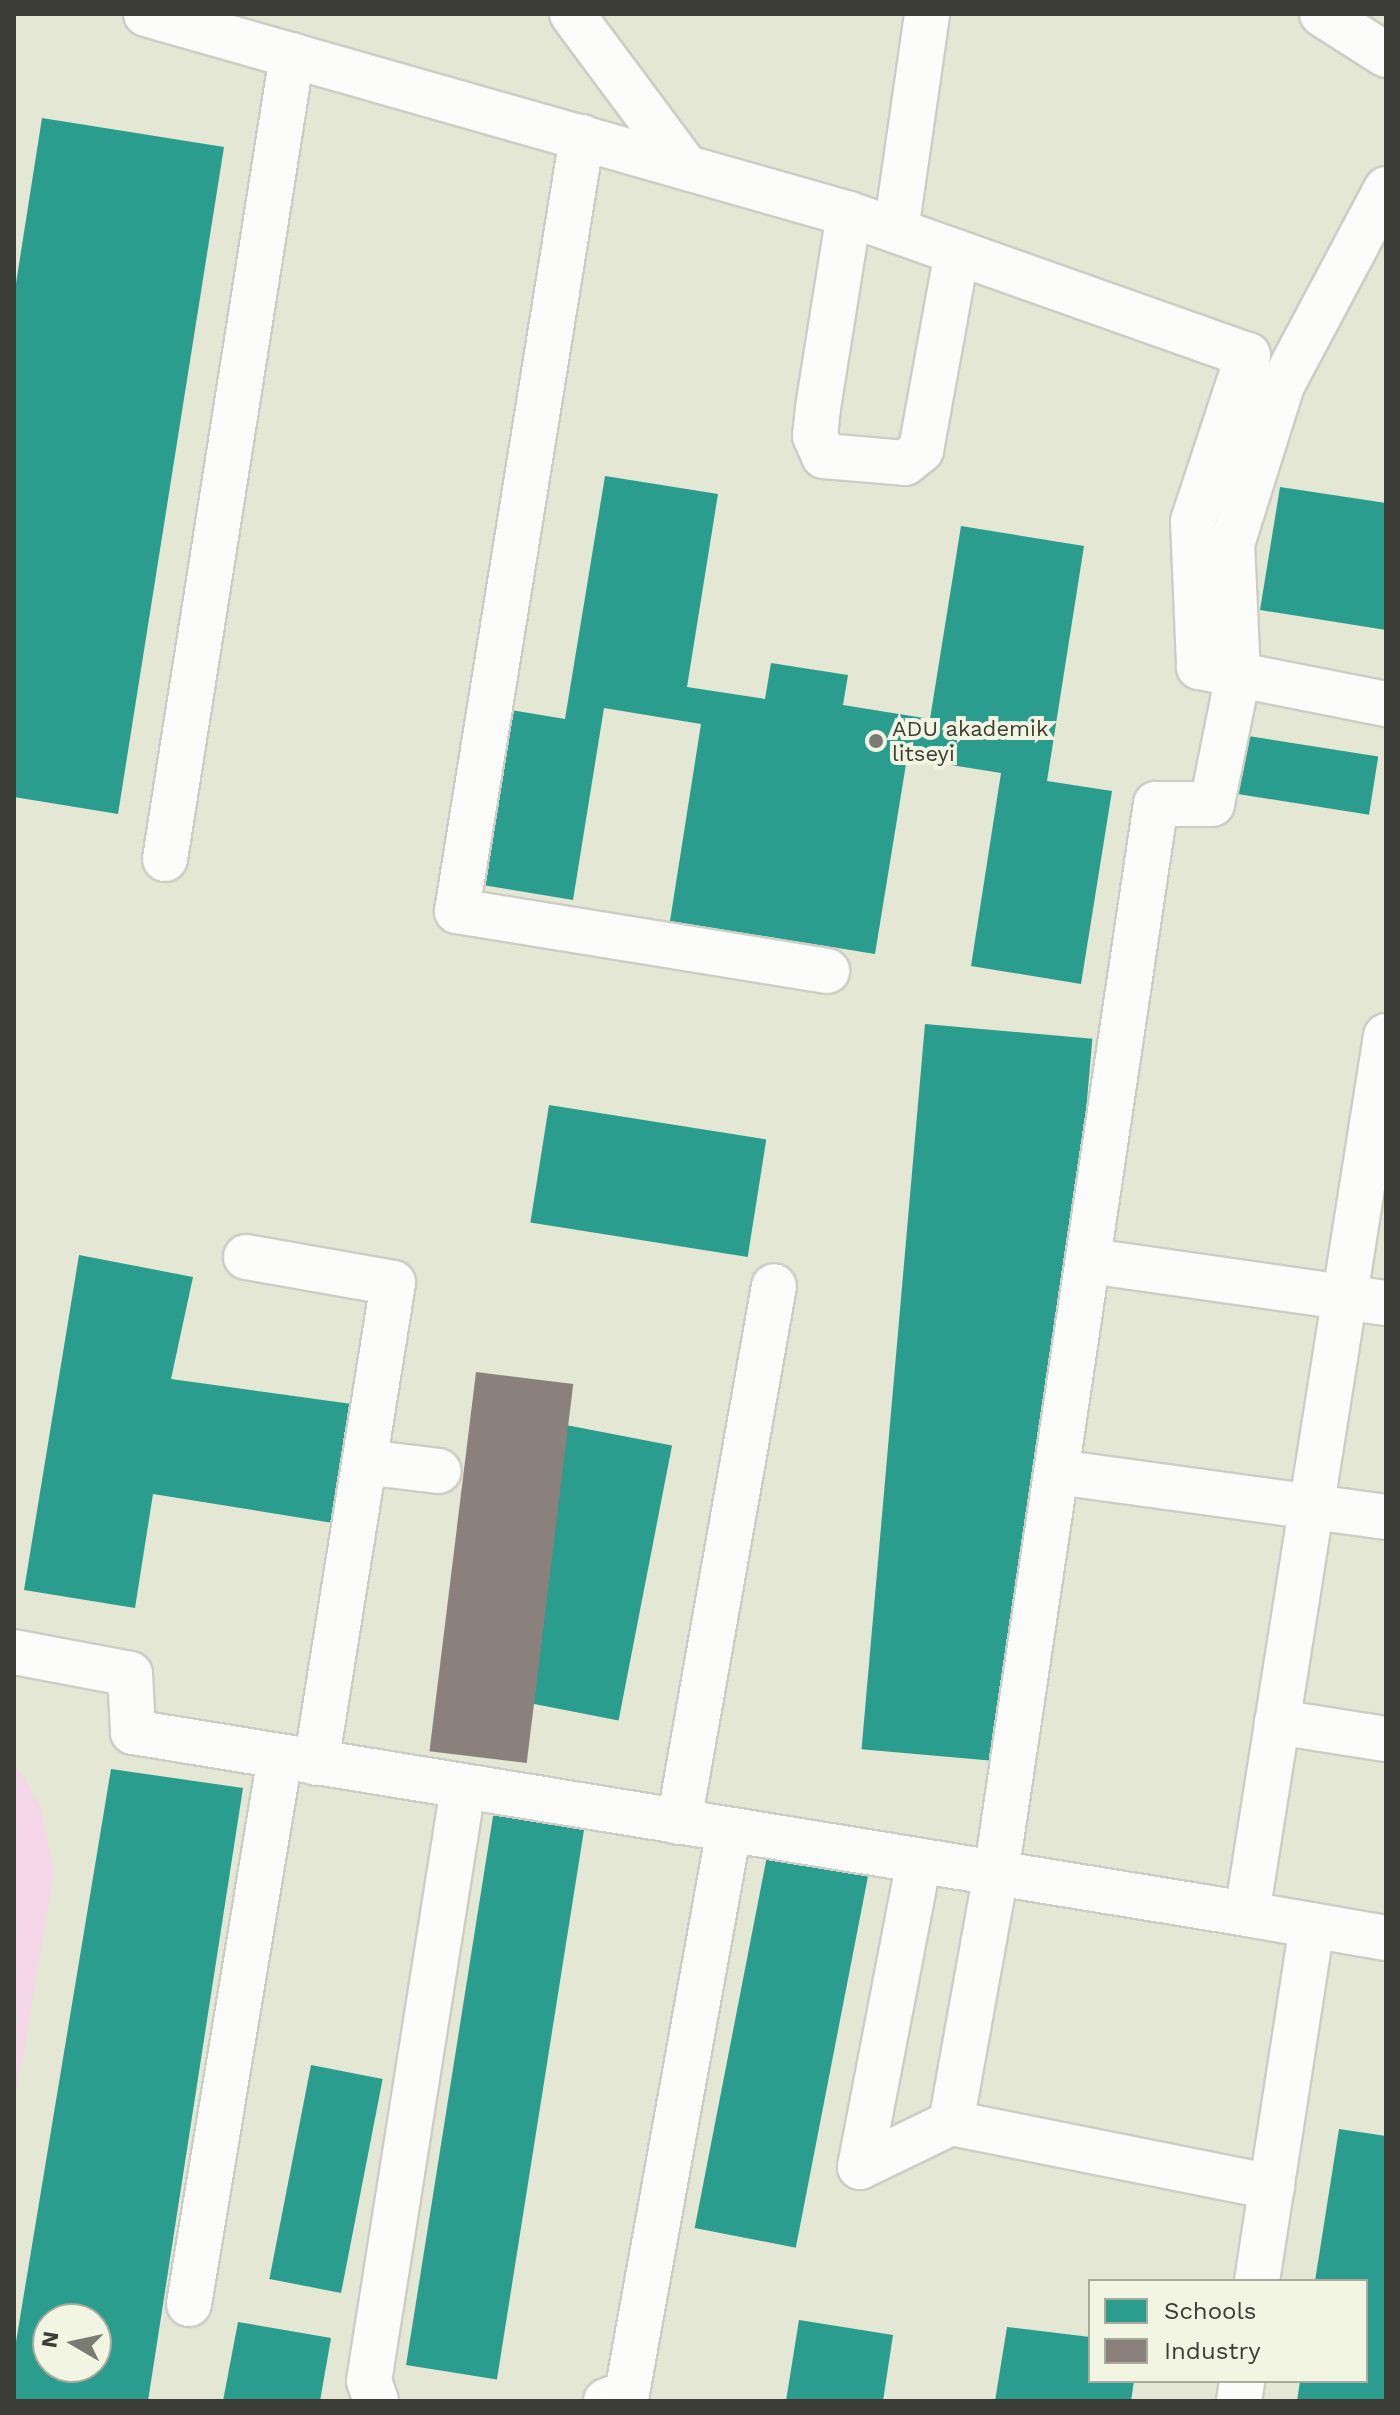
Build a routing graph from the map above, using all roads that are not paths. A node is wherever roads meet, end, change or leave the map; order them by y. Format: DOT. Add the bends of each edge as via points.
graph roads {
  1 [pos="146,14"];
  2 [pos="572,14"];
  3 [pos="927,14"];
  4 [pos="1322,14"];
  5 [pos="292,55"];
  6 [pos="1386,55"];
  7 [pos="582,137"];
  8 [pos="685,166"];
  9 [pos="1386,189"];
  10 [pos="849,214"];
  11 [pos="896,230"];
  12 [pos="957,252"];
  13 [pos="1238,675"];
  14 [pos="1386,704"];
  15 [pos="165,859"];
  16 [pos="827,971"];
  17 [pos="1386,1036"];
  18 [pos="246,1257"];
  19 [pos="1090,1261"];
  20 [pos="774,1286"];
  21 [pos="1365,1300"];
  22 [pos="365,1462"];
  23 [pos="438,1471"];
  24 [pos="1057,1472"];
  25 [pos="1311,1508"];
  26 [pos="1386,1517"];
  27 [pos="14,1652"];
  28 [pos="1277,1722"];
  29 [pos="1386,1739"];
  30 [pos="298,1760"];
  31 [pos="463,1788"];
  32 [pos="679,1822"];
  33 [pos="729,1830"];
  34 [pos="919,1861"];
  35 [pos="996,1874"];
  36 [pos="1247,1914"];
  37 [pos="1312,1925"];
  38 [pos="1386,1938"];
  39 [pos="951,2123"];
  40 [pos="1272,2187"];
  41 [pos="1257,2279"];
  42 [pos="189,2304"];
  43 [pos="624,2398"];
  44 [pos="376,2401"];
  1 -- 5 [label="lane"];
  2 -- 8 [label="lane"];
  3 -- 11 [label="lane"];
  4 -- 6 [label="lane"];
  5 -- 7 [label="lane"];
  5 -- 15 [label="lane"];
  7 -- 8 [label="lane"];
  7 -- 16 [label="lane" via="457,911"];
  8 -- 10 [label="lane"];
  9 -- 13 [label="lane" via="1282,385 1232,544"];
  10 -- 11 [label="lane"];
  10 -- 12 [label="lane" via="815,436 824,456 905,463 921,450"];
  11 -- 12 [label="lane"];
  12 -- 13 [label="lane" via="1248,355 1193,521 1199,667"];
  13 -- 14 [label="lane"];
  13 -- 19 [label="lane" via="1212,804 1156,804"];
  17 -- 21 [label="lane"];
  18 -- 22 [label="lane" via="393,1283"];
  19 -- 21 [label="lane"];
  19 -- 24 [label="lane"];
  20 -- 32 [label="lane"];
  21 -- 25 [label="lane"];
  22 -- 23 [label="lane"];
  22 -- 30 [label="lane"];
  24 -- 25 [label="lane"];
  24 -- 35 [label="lane"];
  25 -- 26 [label="lane"];
  25 -- 28 [label="lane"];
  27 -- 30 [label="lane" via="130,1674 133,1732"];
  28 -- 29 [label="lane"];
  28 -- 36 [label="lane"];
  30 -- 31 [label="lane"];
  30 -- 42 [label="lane"];
  31 -- 32 [label="lane"];
  31 -- 44 [label="lane" via="369,2381"];
  32 -- 33 [label="lane"];
  33 -- 34 [label="lane"];
  33 -- 43 [label="lane"];
  34 -- 35 [label="lane"];
  34 -- 39 [label="lane" via="860,2167"];
  35 -- 36 [label="lane"];
  35 -- 39 [label="lane"];
  36 -- 37 [label="lane"];
  37 -- 38 [label="lane"];
  37 -- 40 [label="lane"];
  39 -- 40 [label="lane"];
  40 -- 41 [label="lane"];
}
